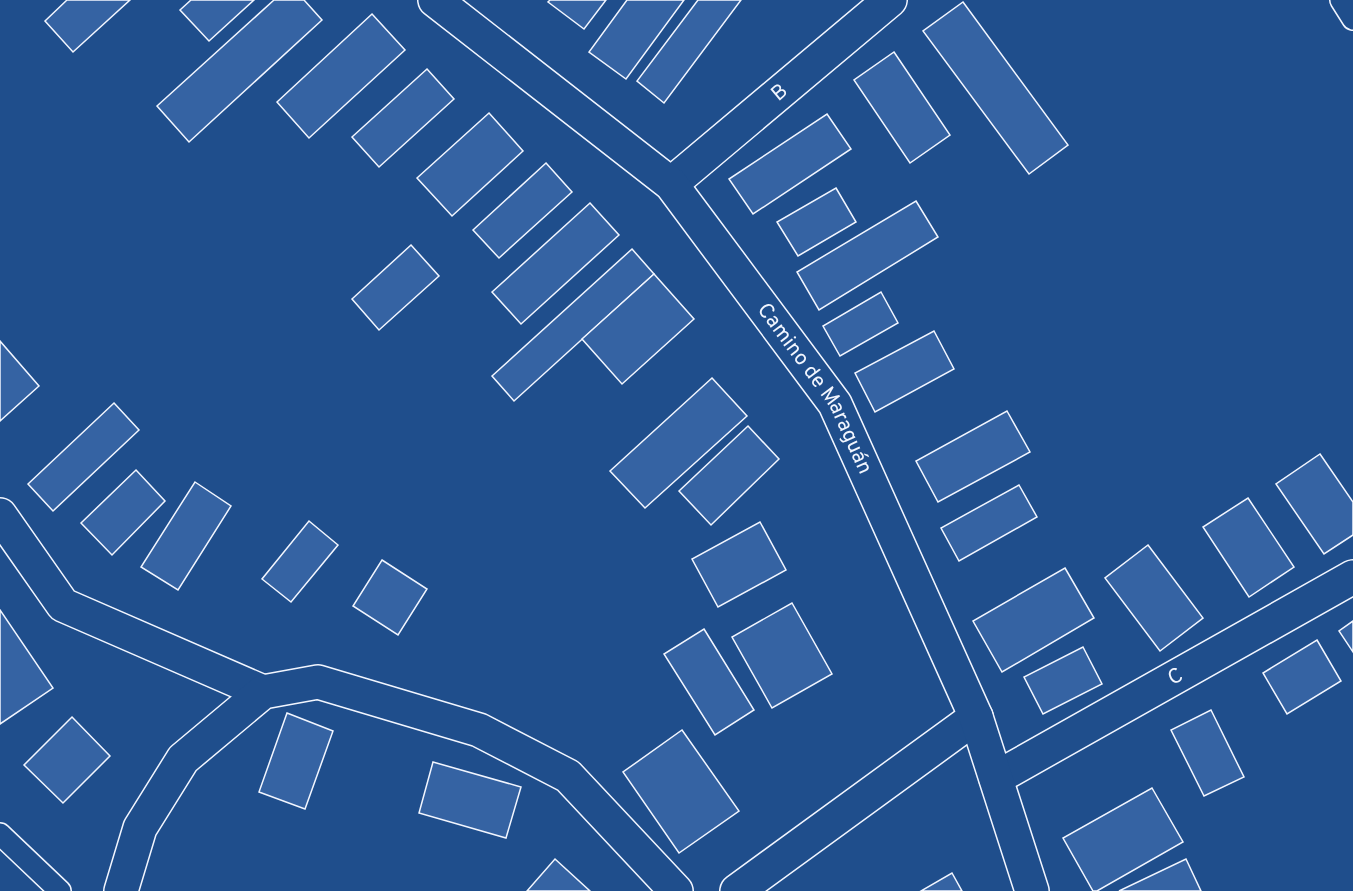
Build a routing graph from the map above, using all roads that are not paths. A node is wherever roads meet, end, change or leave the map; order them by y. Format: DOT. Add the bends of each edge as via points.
graph roads {
  1 [pos="435,0"];
  2 [pos="890,0"];
  3 [pos="1341,0"];
  4 [pos="1353,19"];
  5 [pos="671,184"];
  6 [pos="0,515"];
  7 [pos="1353,577"];
  8 [pos="263,692"];
  9 [pos="976,717"];
  10 [pos="996,778"];
  11 [pos="0,834"];
  12 [pos="60,891"];
  13 [pos="121,891"];
  14 [pos="676,891"];
  15 [pos="737,891"];
  16 [pos="1032,891"];
  1 -- 5 [label="street, Camino de Maraguán"];
  2 -- 5 [label="street, B"];
  3 -- 4 [label="lane"];
  5 -- 9 [label="street, Camino de Maraguán" via="835,404"];
  6 -- 8 [label="street" via="63,605"];
  7 -- 10 [label="street, C"];
  8 -- 13 [label="street" via="183,759 140,828"];
  8 -- 14 [label="street" via="318,682 479,730 568,776"];
  9 -- 10 [label="street, Camino de Maraguán"];
  9 -- 15 [label="street"];
  10 -- 16 [label="street, Camino de Maraguán"];
  11 -- 12 [label="lane"];
}
